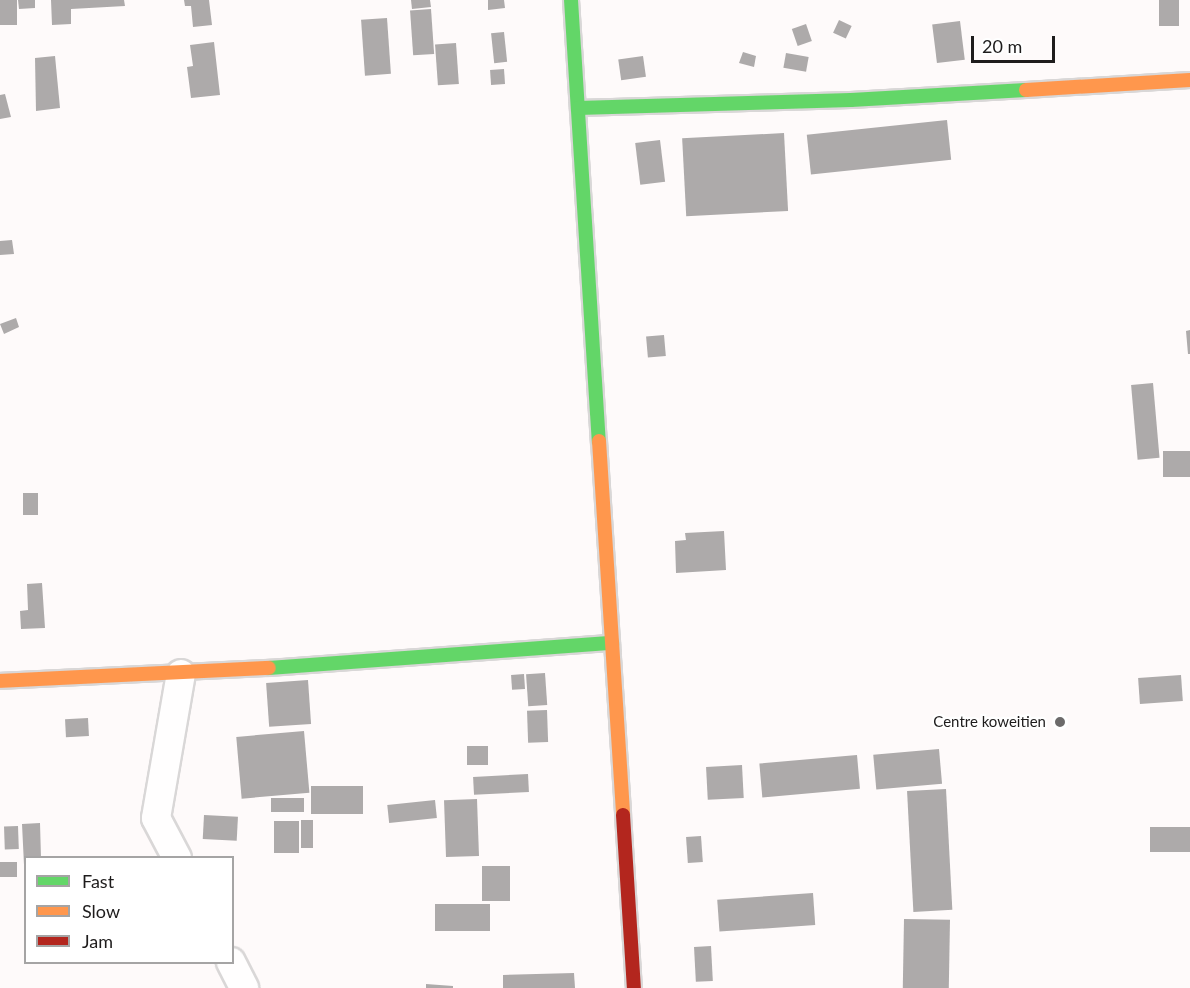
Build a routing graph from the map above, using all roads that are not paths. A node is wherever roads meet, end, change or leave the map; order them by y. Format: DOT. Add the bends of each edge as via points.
graph roads {
  1 [pos="571,0"];
  2 [pos="1190,80"];
  3 [pos="578,108"];
  4 [pos="612,642"];
  5 [pos="181,674"];
  6 [pos="0,681"];
  7 [pos="176,856"];
  8 [pos="232,964"];
  9 [pos="244,988"];
  10 [pos="634,988"];
  1 -- 3 [label="street"];
  2 -- 3 [label="street" via="851,100"];
  3 -- 4 [label="street"];
  4 -- 5 [label="street"];
  4 -- 10 [label="street"];
  5 -- 6 [label="street"];
  5 -- 7 [label="street" via="156,818"];
  8 -- 9 [label="street"];
}
